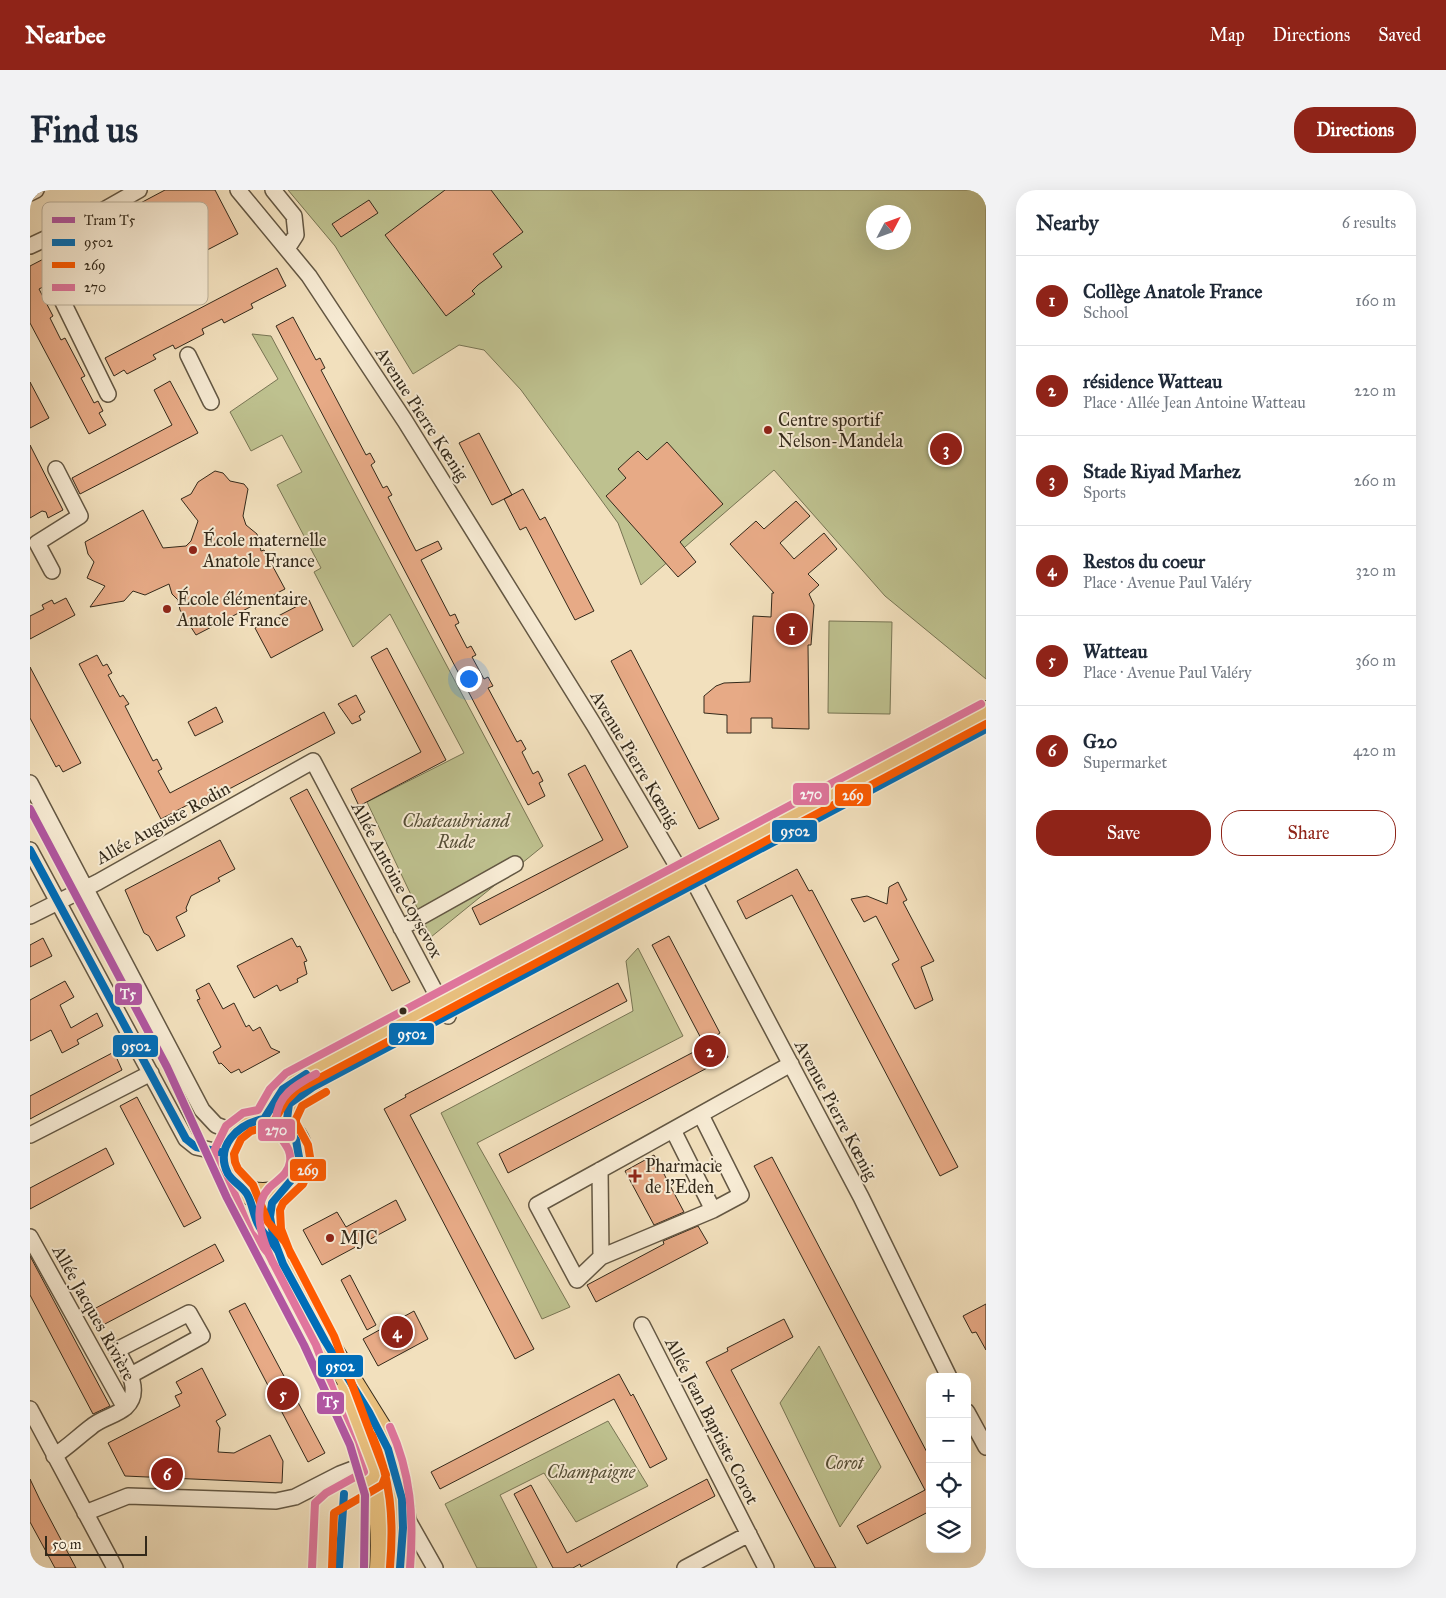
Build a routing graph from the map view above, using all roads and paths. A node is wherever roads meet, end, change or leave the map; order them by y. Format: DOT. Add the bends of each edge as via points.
graph roads {
  1 [pos="36,190"];
  2 [pos="139,190"];
  3 [pos="238,190"];
  4 [pos="272,190"];
  5 [pos="30,193"];
  6 [pos="118,202"];
  7 [pos="42,240"];
  8 [pos="30,246"];
  9 [pos="287,249"];
  10 [pos="64,305"];
  11 [pos="188,355"];
  12 [pos="108,394"];
  13 [pos="211,402"];
  14 [pos="56,468"];
  15 [pos="52,571"];
  16 [pos="986,713"];
  17 [pos="986,729"];
  18 [pos="313,761"];
  19 [pos="30,783"];
  20 [pos="30,850"];
  21 [pos="515,864"];
  22 [pos="689,880"];
  23 [pos="86,887"];
  24 [pos="58,902"];
  25 [pos="30,916"];
  26 [pos="401,928"];
  27 [pos="444,1010"];
  28 [pos="791,1064"];
  29 [pos="150,1073"];
  30 [pos="700,1115"];
  31 [pos="264,1118"];
  32 [pos="286,1127"];
  33 [pos="673,1130"];
  34 [pos="30,1134"];
  35 [pos="229,1142"];
  36 [pos="600,1170"];
  37 [pos="244,1190"];
  38 [pos="278,1192"];
  39 [pos="713,1210"];
  40 [pos="30,1237"];
  41 [pos="276,1247"];
  42 [pos="601,1257"];
  43 [pos="642,1325"];
  44 [pos="948,1373"];
  45 [pos="131,1375"];
  46 [pos="124,1408"];
  47 [pos="30,1409"];
  48 [pos="970,1418"];
  49 [pos="986,1447"];
  50 [pos="54,1456"];
  51 [pos="381,1459"];
  52 [pos="393,1510"];
  53 [pos="85,1513"];
  54 [pos="749,1534"];
  55 [pos="396,1565"];
  56 [pos="434,1567"];
  57 [pos="114,1568"];
  58 [pos="685,1568"];
  59 [pos="766,1568"];
  1 -- 5 [label="street"];
  2 -- 6 [label="street"];
  3 -- 9 [label="street, Avenue Pierre Kœnig"];
  4 -- 9 [label="street" via="294,216 296,235"];
  7 -- 8 [label="street"];
  9 -- 22 [label="street, Avenue Pierre Kœnig" via="309,276 405,421"];
  10 -- 12 [label="street"];
  11 -- 13 [label="street"];
  14 -- 15 [label="street" via="80,516 37,543"];
  16 -- 22 [label="main road"];
  17 -- 22 [label="main road"];
  18 -- 23 [label="street, Allée Auguste Rodin"];
  18 -- 26 [label="street, Allée Antoine Coysevox"];
  19 -- 23 [label="street"];
  20 -- 24 [label="street"];
  21 -- 26 [label="street"];
  22 -- 27 [label="main road"];
  22 -- 28 [label="street, Avenue Pierre Kœnig"];
  23 -- 24 [label="street, Allée Auguste Rodin"];
  23 -- 35 [label="street" via="202,1110"];
  24 -- 25 [label="street, Allée Auguste Rodin"];
  24 -- 29 [label="street"];
  26 -- 27 [label="street, Allée Antoine Coysevox"];
  27 -- 31 [label="main road" via="291,1082 278,1095"];
  27 -- 32 [label="main road" via="299,1095 289,1104"];
  28 -- 30 [label="street"];
  28 -- 44 [label="street, Avenue Pierre Kœnig"];
  29 -- 34 [label="street"];
  29 -- 35 [label="street" via="186,1139 196,1147"];
  30 -- 33 [label="street"];
  30 -- 39 [label="street" via="741,1196"];
  31 -- 32 [label="main road"];
  31 -- 35 [label="main road" via="247,1122"];
  32 -- 38 [label="main road" via="298,1142 300,1166 288,1186"];
  33 -- 36 [label="street"];
  33 -- 39 [label="street"];
  35 -- 37 [label="main road" via="229,1174"];
  36 -- 42 [label="street"];
  36 -- 42 [label="street" via="537,1206 577,1280"];
  37 -- 38 [label="main road" via="266,1195"];
  37 -- 41 [label="main road" via="259,1227"];
  38 -- 41 [label="main road" via="270,1209"];
  39 -- 42 [label="street"];
  40 -- 46 [label="street, Allée Jacques Rivière"];
  41 -- 51 [label="main road" via="325,1341 381,1431"];
  43 -- 54 [label="street, Allée Jean Baptiste Corot"];
  45 -- 45 [label="street, Allée Jacques Rivière" via="117,1350 189,1313 202,1336"];
  45 -- 46 [label="street, Allée Jacques Rivière" via="131,1399"];
  46 -- 50 [label="street, Allée Jacques Rivière" via="91,1426 83,1436"];
  47 -- 50 [label="street"];
  48 -- 49 [label="street"];
  50 -- 53 [label="street"];
  51 -- 52 [label="main road"];
  51 -- 52 [label="main road" via="400,1488"];
  51 -- 53 [label="street" via="340,1474 295,1497 276,1501 128,1496"];
  52 -- 55 [label="main road"];
  52 -- 56 [label="street"];
  53 -- 57 [label="street"];
  54 -- 58 [label="street"];
  54 -- 59 [label="street, Allée Jean Baptiste Corot"];
  55 -- 56 [label="street" via="415,1550"];
}
